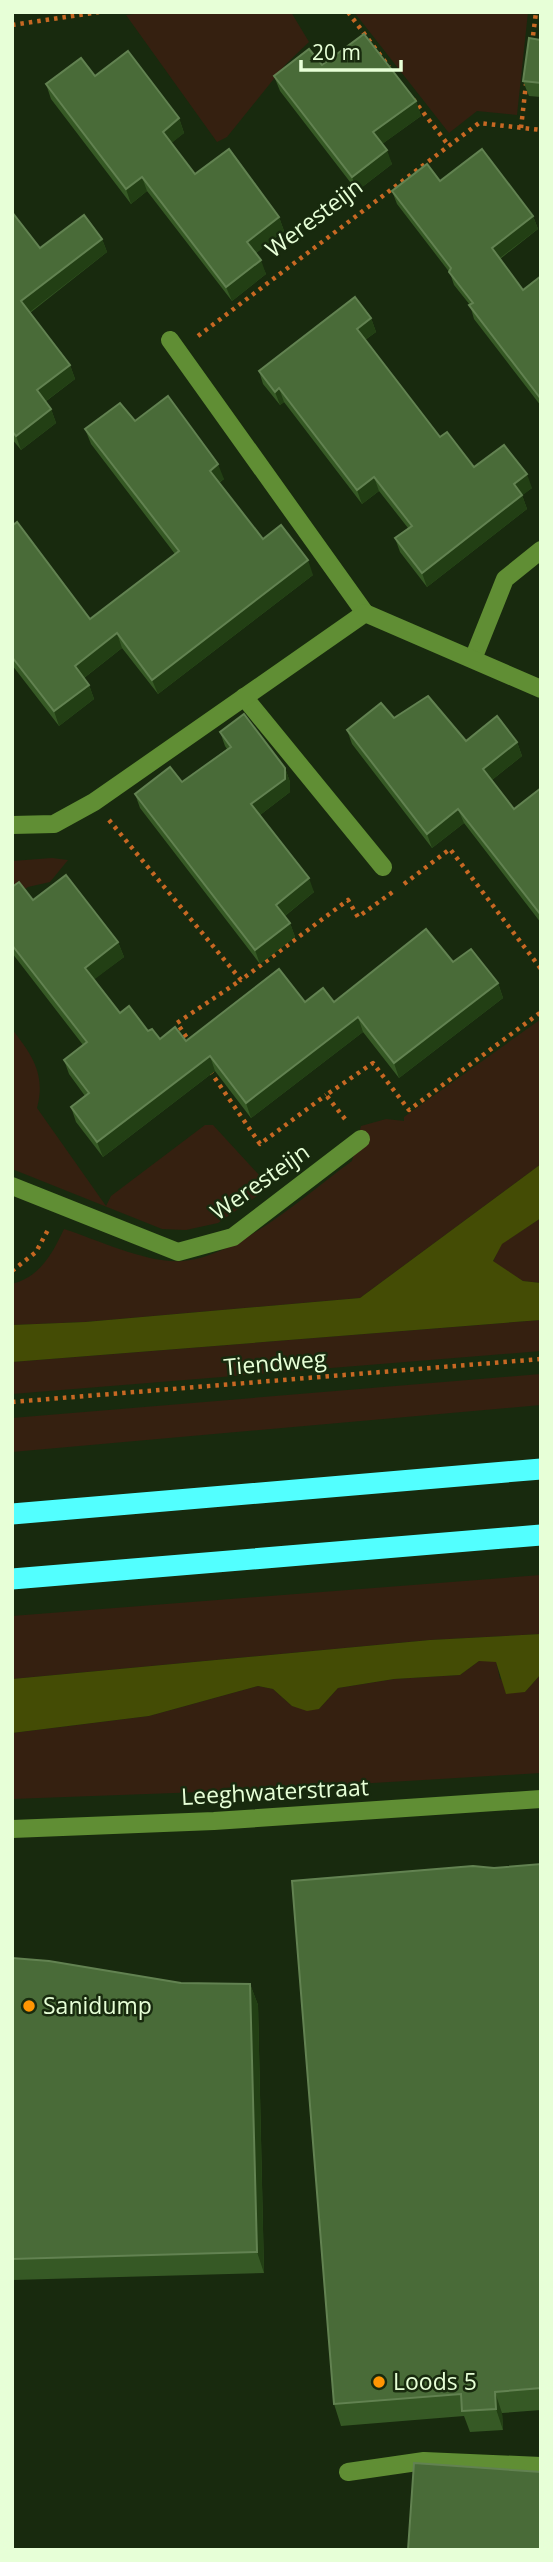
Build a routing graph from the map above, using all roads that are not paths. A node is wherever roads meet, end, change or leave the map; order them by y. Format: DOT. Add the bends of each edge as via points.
graph roads {
  1 [pos="174,346"];
  2 [pos="541,550"];
  3 [pos="365,613"];
  4 [pos="473,659"];
  5 [pos="541,689"];
  6 [pos="244,696"];
  7 [pos="12,825"];
  8 [pos="383,867"];
  9 [pos="361,1139"];
  10 [pos="12,1185"];
  11 [pos="541,1469"];
  12 [pos="12,1514"];
  13 [pos="541,1535"];
  14 [pos="12,1579"];
  15 [pos="541,1799"];
  16 [pos="12,1829"];
  17 [pos="541,2466"];
  18 [pos="348,2472"];
  1 -- 3 [label="street"];
  2 -- 4 [label="street" via="505,579"];
  3 -- 4 [label="street"];
  3 -- 6 [label="street"];
  4 -- 5 [label="street"];
  6 -- 7 [label="street" via="94,802 54,824"];
  6 -- 8 [label="street"];
  9 -- 10 [label="street, Weresteijn" via="233,1237 178,1252"];
  11 -- 12 [label="highway"];
  13 -- 14 [label="highway"];
  15 -- 16 [label="street, Leeghwaterstraat"];
  17 -- 18 [label="street" via="424,2461"];
}
